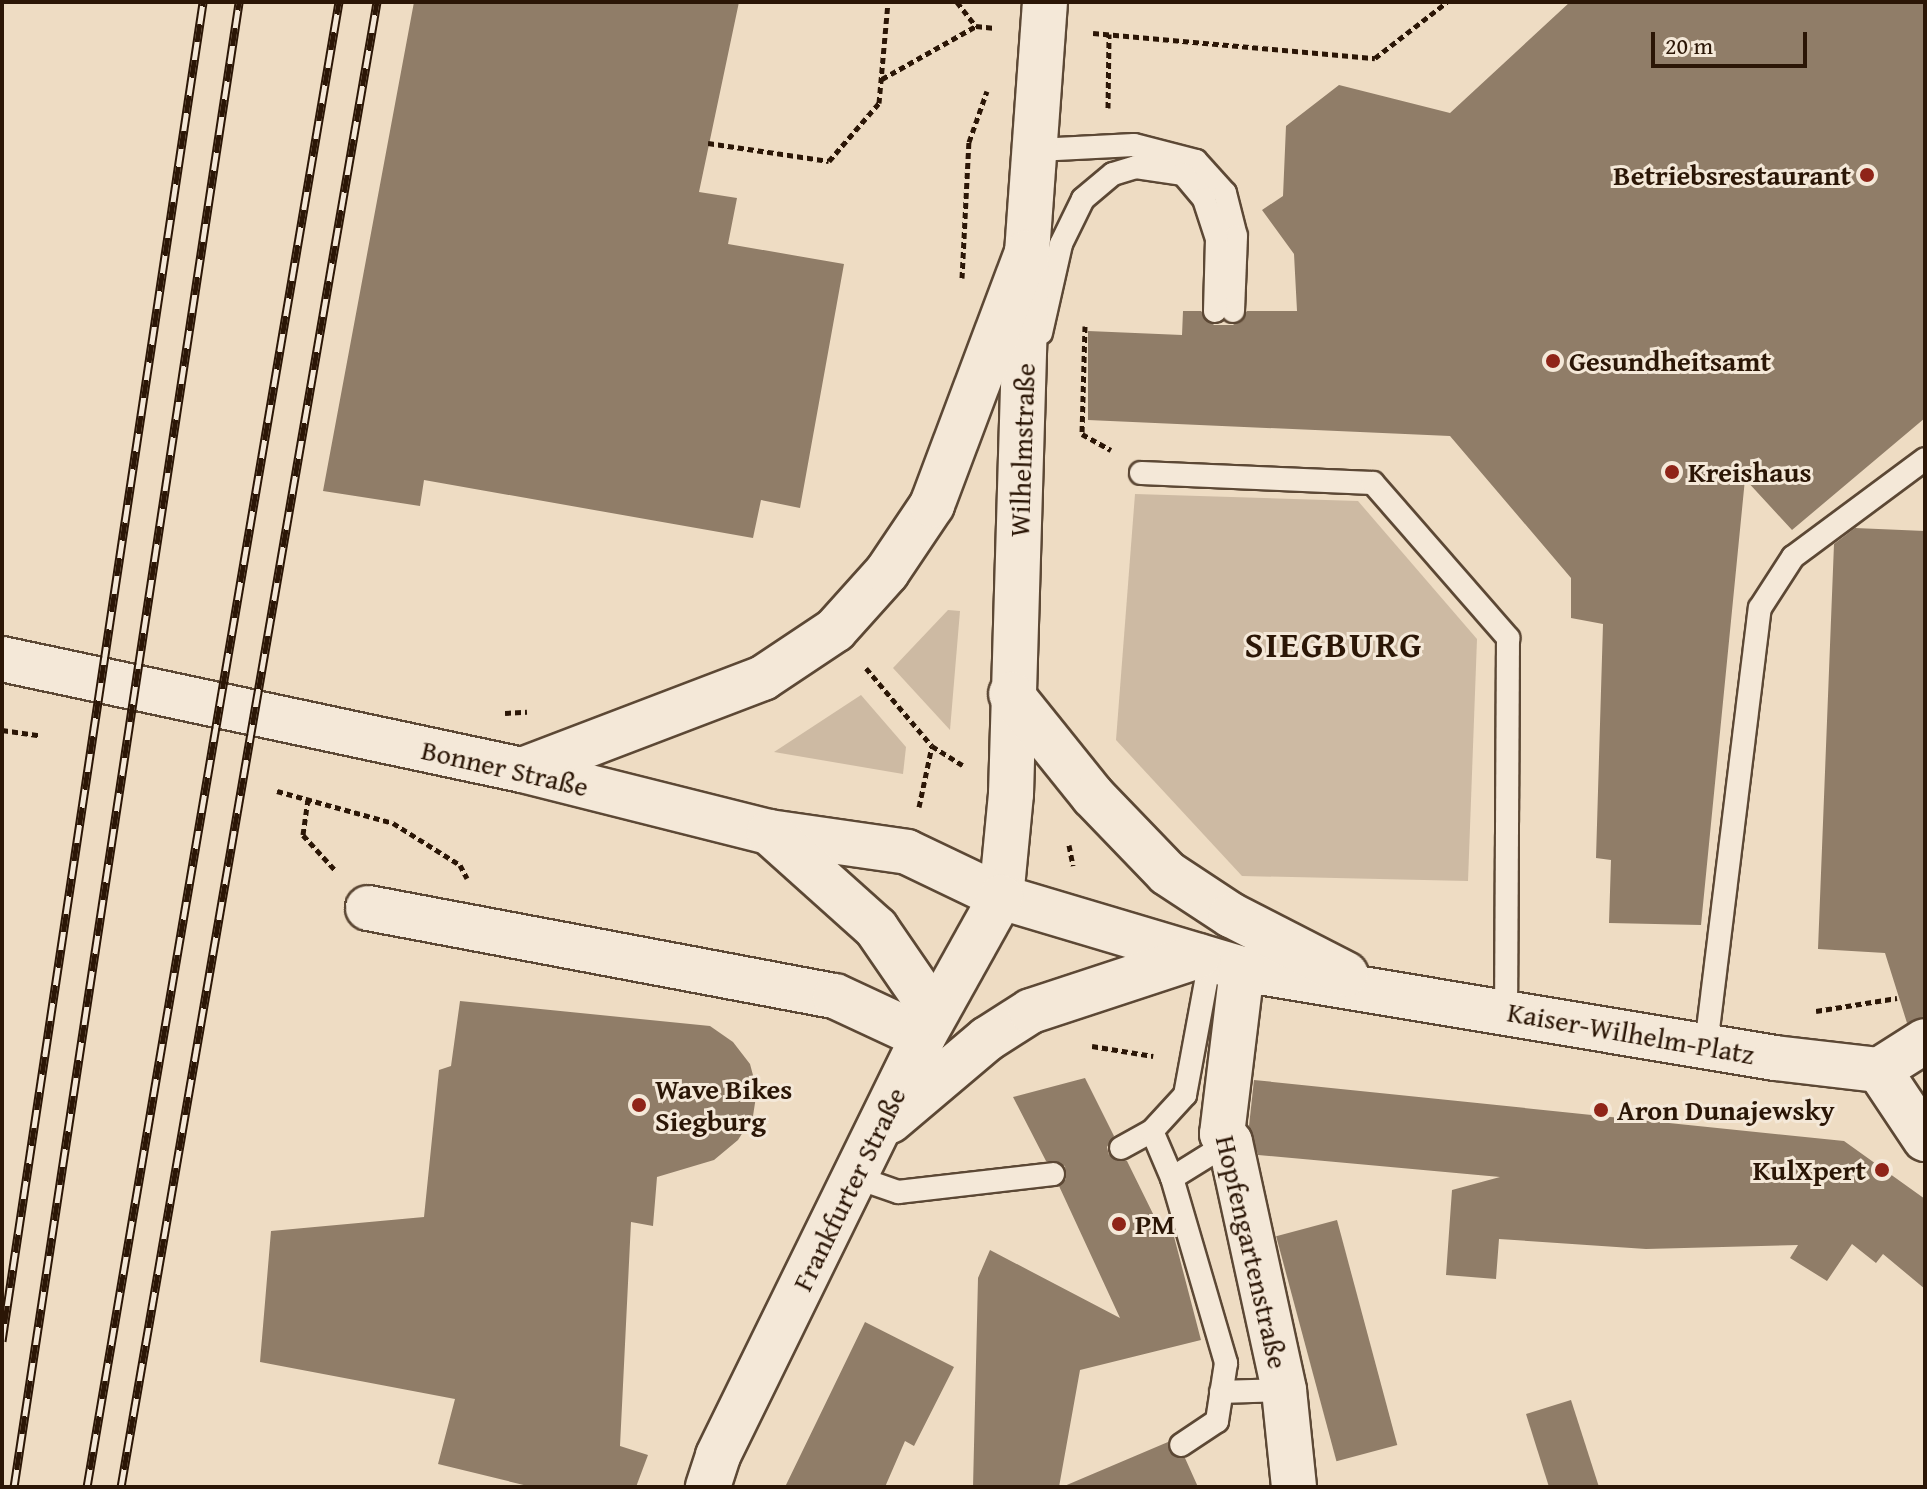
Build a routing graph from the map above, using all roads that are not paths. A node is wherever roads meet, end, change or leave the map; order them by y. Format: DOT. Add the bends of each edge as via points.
graph roads {
  1 [pos="1045,15"];
  2 [pos="1037,150"];
  3 [pos="1027,252"];
  4 [pos="1026,405"];
  5 [pos="1925,459"];
  6 [pos="1141,473"];
  7 [pos="2,659"];
  8 [pos="1011,694"];
  9 [pos="522,770"];
  10 [pos="769,832"];
  11 [pos="1001,897"];
  12 [pos="368,908"];
  13 [pos="1217,962"];
  14 [pos="1384,993"];
  15 [pos="1506,1012"];
  16 [pos="929,1025"];
  17 [pos="1925,1041"];
  18 [pos="1706,1046"];
  19 [pos="1879,1070"];
  20 [pos="879,1130"];
  21 [pos="1152,1131"];
  22 [pos="1925,1139"];
  23 [pos="1230,1142"];
  24 [pos="1121,1148"];
  25 [pos="1053,1174"];
  26 [pos="855,1177"];
  27 [pos="1172,1178"];
  28 [pos="1284,1390"];
  29 [pos="1221,1392"];
  30 [pos="1181,1445"];
  31 [pos="708,1487"];
  32 [pos="1294,1487"];
  1 -- 2 [label="street, Wilhelmstraße"];
  2 -- 3 [label="street, Wilhelmstraße"];
  2 -- 4 [label="lane" via="1134,145 1196,161 1225,193 1232,222 1224,311 1217,239 1204,199 1183,174 1136,167 1113,174 1083,199 1061,244"];
  3 -- 4 [label="street, Wilhelmstraße"];
  3 -- 9 [label="street" via="932,505 887,572 835,630 763,678"];
  4 -- 8 [label="street, Wilhelmstraße"];
  5 -- 18 [label="lane" via="1793,557 1760,608"];
  6 -- 15 [label="lane" via="1373,483 1508,638"];
  7 -- 9 [label="street, Bonner Straße"];
  8 -- 11 [label="street, Wilhelmstraße" via="1011,794"];
  8 -- 14 [label="street, Kaiser-Wilhelm-Platz" via="1093,796 1167,873 1231,915"];
  9 -- 10 [label="street, Bonner Straße"];
  10 -- 11 [label="street, Bonner Straße" via="907,852"];
  10 -- 16 [label="street" via="876,928"];
  11 -- 13 [label="street, Kaiser-Wilhelm-Platz"];
  11 -- 16 [label="street, Frankfurter Straße"];
  12 -- 16 [label="street" via="835,996"];
  13 -- 14 [label="street, Kaiser-Wilhelm-Platz"];
  13 -- 20 [label="street" via="1031,1011 987,1039"];
  13 -- 21 [label="lane" via="1185,1095"];
  13 -- 23 [label="street, Hopfengartenstraße" via="1222,1134"];
  14 -- 15 [label="street, Kaiser-Wilhelm-Platz"];
  15 -- 18 [label="street, Kaiser-Wilhelm-Platz"];
  16 -- 20 [label="street, Frankfurter Straße"];
  17 -- 19 [label="street"];
  18 -- 19 [label="street, Kaiser-Wilhelm-Platz"];
  19 -- 22 [label="street"];
  20 -- 26 [label="street, Frankfurter Straße"];
  21 -- 24 [label="lane"];
  21 -- 27 [label="lane"];
  23 -- 27 [label="lane"];
  23 -- 28 [label="street, Hopfengartenstraße"];
  25 -- 26 [label="lane" via="898,1192"];
  26 -- 31 [label="street, Frankfurter Straße" via="718,1456"];
  27 -- 29 [label="lane" via="1226,1363"];
  28 -- 29 [label="lane"];
  28 -- 32 [label="street, Hopfengartenstraße"];
  29 -- 30 [label="lane" via="1217,1421"];
}
